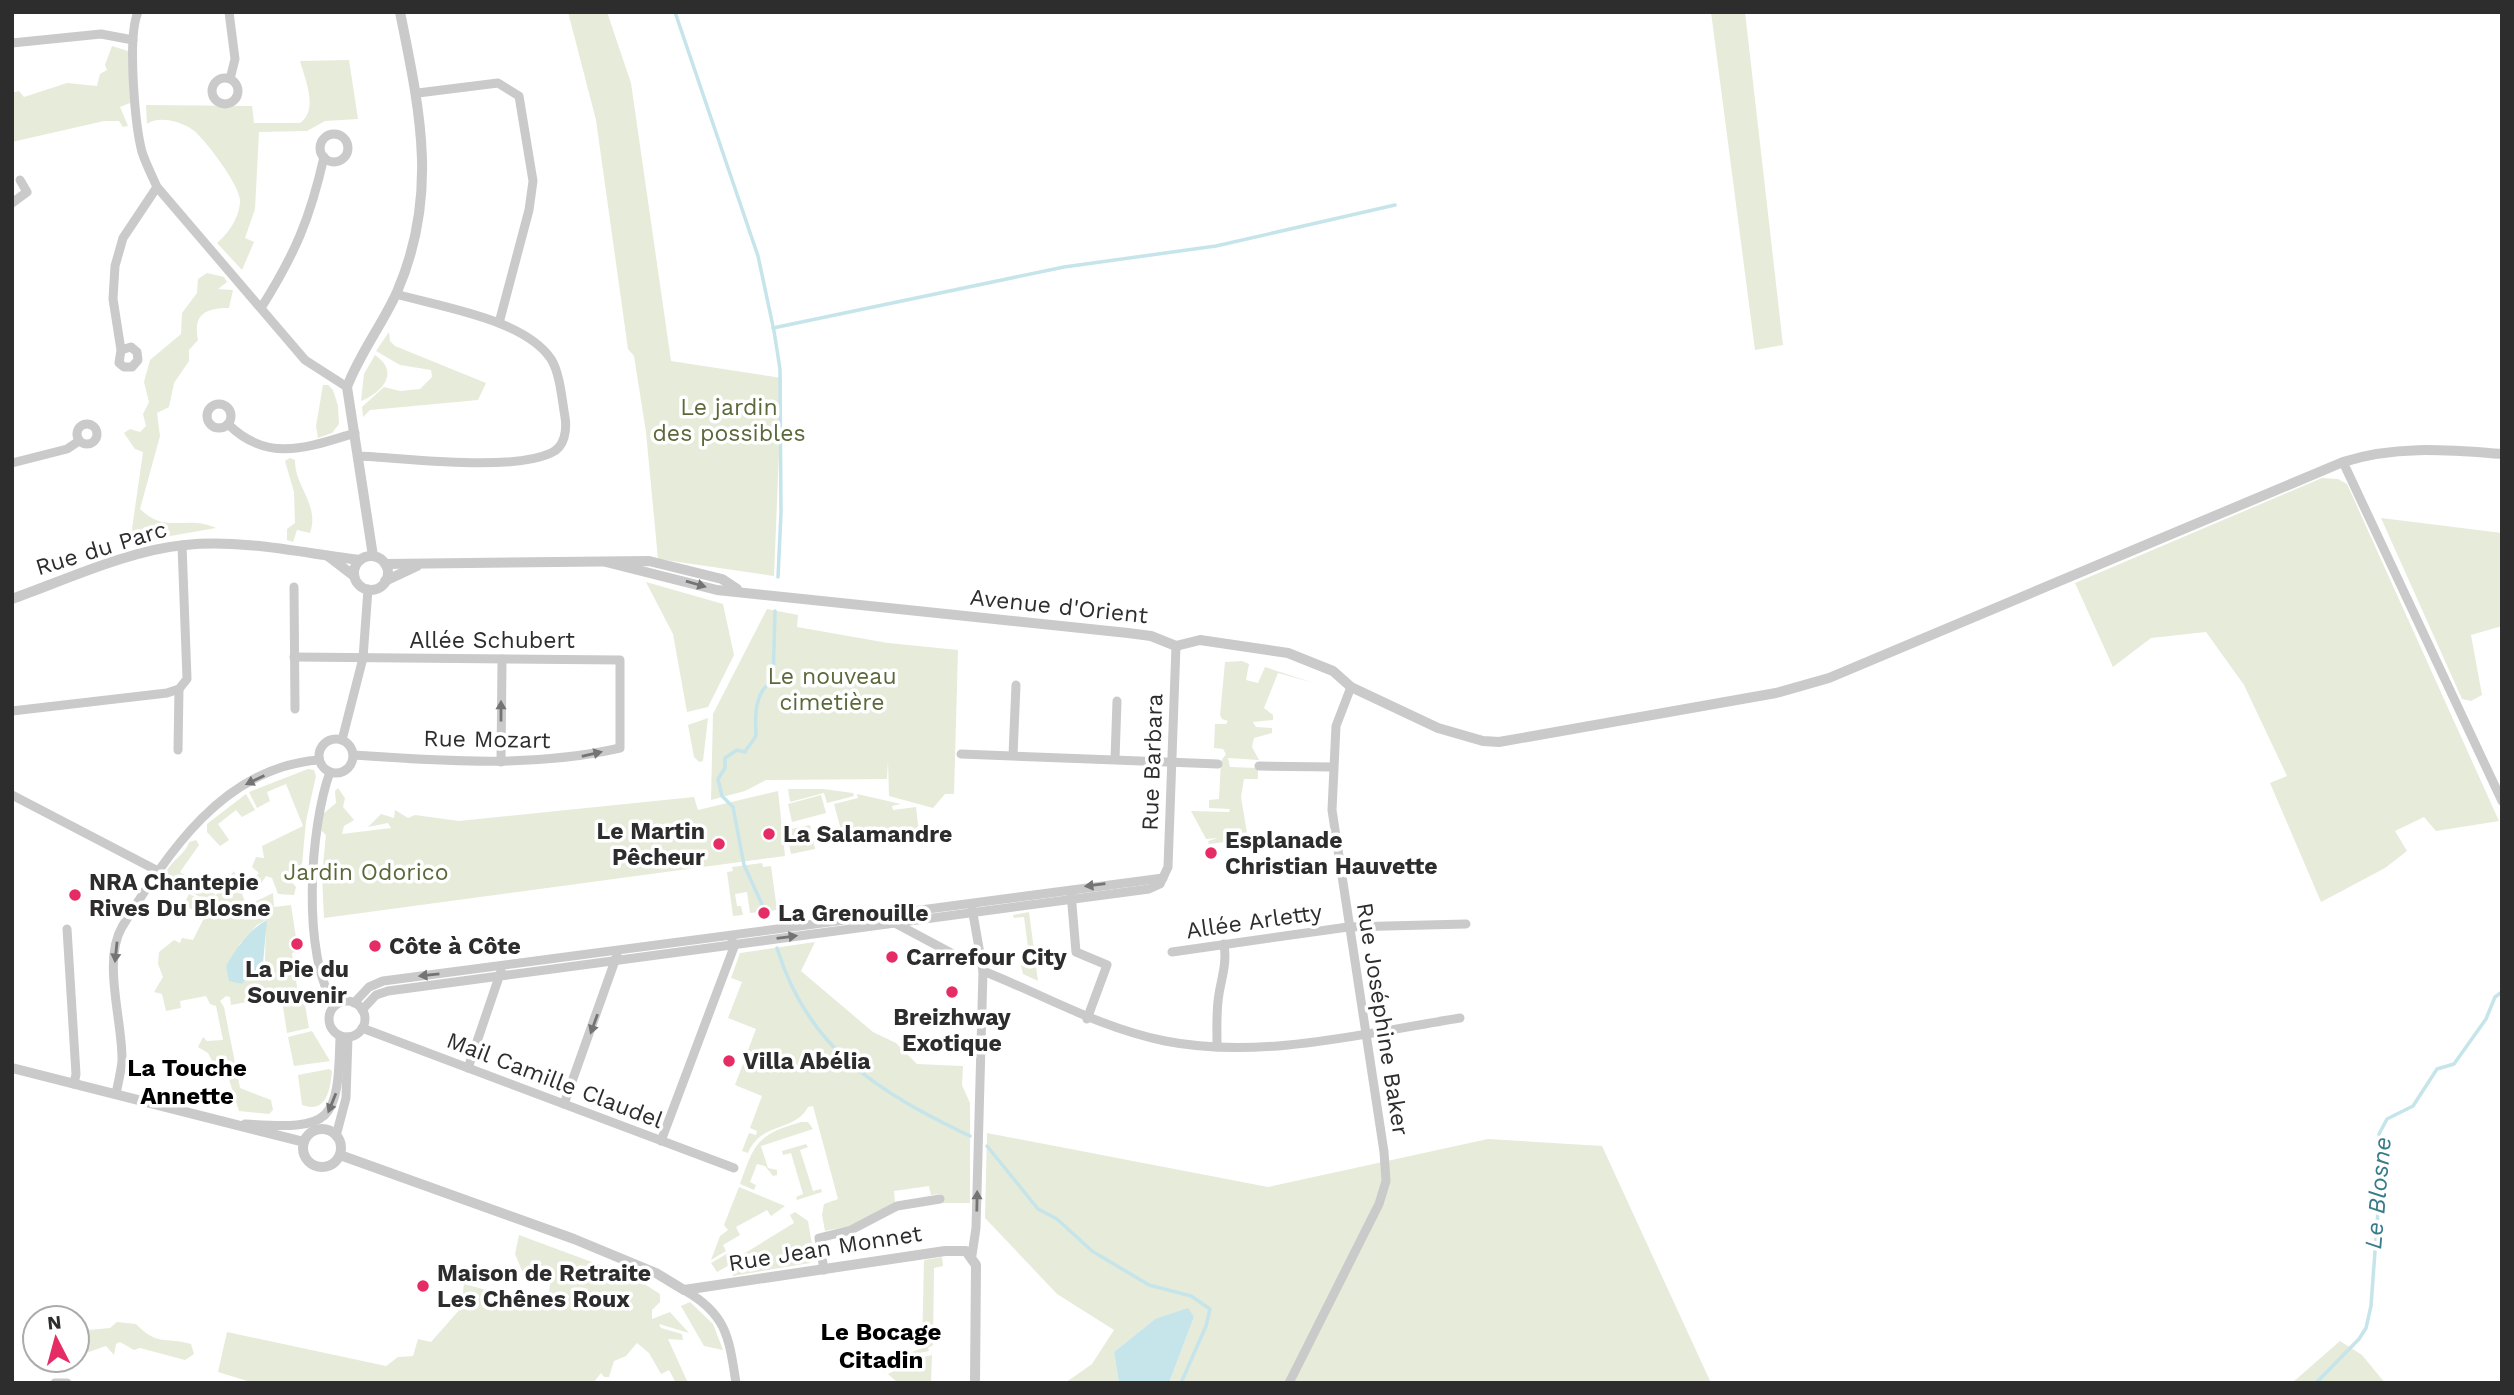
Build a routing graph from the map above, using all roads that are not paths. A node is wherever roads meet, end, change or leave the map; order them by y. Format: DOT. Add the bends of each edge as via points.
graph roads {
  1 [pos="138,12"];
  2 [pos="229,12"];
  3 [pos="400,12"];
  4 [pos="132,40"];
  5 [pos="12,43"];
  6 [pos="230,79"];
  7 [pos="418,93"];
  8 [pos="324,157"];
  9 [pos="20,180"];
  10 [pos="157,187"];
  11 [pos="12,203"];
  12 [pos="396,294"];
  13 [pos="261,308"];
  14 [pos="499,323"];
  15 [pos="121,350"];
  16 [pos="347,387"];
  17 [pos="228,424"];
  18 [pos="355,433"];
  19 [pos="79,441"];
  20 [pos="2502,454"];
  21 [pos="359,456"];
  22 [pos="2343,462"];
  23 [pos="12,463"];
  24 [pos="183,545"];
  25 [pos="328,556"];
  26 [pos="373,556"];
  27 [pos="360,560"];
  28 [pos="385,564"];
  29 [pos="418,566"];
  30 [pos="354,576"];
  31 [pos="385,581"];
  32 [pos="294,587"];
  33 [pos="368,589"];
  34 [pos="12,599"];
  35 [pos="1175,646"];
  36 [pos="294,657"];
  37 [pos="363,658"];
  38 [pos="502,659"];
  39 [pos="1016,685"];
  40 [pos="1352,687"];
  41 [pos="179,689"];
  42 [pos="1117,701"];
  43 [pos="295,709"];
  44 [pos="12,711"];
  45 [pos="342,740"];
  46 [pos="620,748"];
  47 [pos="178,750"];
  48 [pos="961,754"];
  49 [pos="353,755"];
  50 [pos="1013,755"];
  51 [pos="1115,759"];
  52 [pos="319,760"];
  53 [pos="501,762"];
  54 [pos="1172,762"];
  55 [pos="1218,764"];
  56 [pos="1259,765"];
  57 [pos="1332,767"];
  58 [pos="330,772"];
  59 [pos="12,795"];
  60 [pos="2502,801"];
  61 [pos="158,871"];
  62 [pos="1071,893"];
  63 [pos="968,903"];
  64 [pos="975,911"];
  65 [pos="885,914"];
  66 [pos="893,923"];
  67 [pos="1466,924"];
  68 [pos="1348,927"];
  69 [pos="67,929"];
  70 [pos="732,939"];
  71 [pos="1224,944"];
  72 [pos="1172,952"];
  73 [pos="617,955"];
  74 [pos="983,966"];
  75 [pos="501,971"];
  76 [pos="354,1003"];
  77 [pos="335,1005"];
  78 [pos="362,1010"];
  79 [pos="1460,1018"];
  80 [pos="1087,1019"];
  81 [pos="362,1028"];
  82 [pos="1365,1033"];
  83 [pos="344,1036"];
  84 [pos="1217,1045"];
  85 [pos="468,1068"];
  86 [pos="15,1069"];
  87 [pos="74,1084"];
  88 [pos="116,1094"];
  89 [pos="564,1104"];
  90 [pos="239,1124"];
  91 [pos="336,1136"];
  92 [pos="661,1141"];
  93 [pos="304,1142"];
  94 [pos="340,1155"];
  95 [pos="734,1168"];
  96 [pos="940,1199"];
  97 [pos="972,1255"];
  98 [pos="824,1270"];
  99 [pos="684,1290"];
  100 [pos="55,1383"];
  101 [pos="67,1383"];
  102 [pos="736,1383"];
  103 [pos="975,1383"];
  104 [pos="1289,1383"];
  1 -- 4 [label="street"];
  2 -- 6 [label="street" via="235,59"];
  3 -- 7 [label="street"];
  4 -- 5 [label="street" via="101,34"];
  4 -- 10 [label="street" via="142,152"];
  7 -- 12 [label="street" via="424,156 421,206 412,251"];
  7 -- 14 [label="street" via="498,83 519,96 533,181"];
  8 -- 13 [label="street" via="309,219 292,259"];
  9 -- 11 [label="street" via="27,192"];
  10 -- 13 [label="street"];
  10 -- 15 [label="street" via="123,238 115,266 113,299"];
  12 -- 14 [label="street"];
  12 -- 16 [label="street"];
  13 -- 16 [label="street" via="305,360"];
  14 -- 21 [label="street" via="532,339 552,361 565,419 560,446 551,453 496,463"];
  16 -- 18 [label="street"];
  17 -- 18 [label="street" via="237,434 288,451"];
  18 -- 21 [label="street"];
  19 -- 23 [label="street" via="67,449"];
  20 -- 22 [label="street, Avenue d'Orient" via="2406,449"];
  21 -- 26 [label="street"];
  22 -- 40 [label="street, Avenue d'Orient" via="1829,678 1776,693 1518,740 1483,741 1438,729"];
  22 -- 60 [label="street"];
  24 -- 25 [label="street, Rue du Parc" via="237,544"];
  24 -- 34 [label="street, Rue du Parc"];
  24 -- 41 [label="street" via="187,679"];
  25 -- 27 [label="street, Rue du Parc"];
  25 -- 30 [label="street"];
  26 -- 27 [label="street"];
  26 -- 28 [label="street"];
  27 -- 30 [label="street"];
  28 -- 29 [label="street"];
  28 -- 31 [label="street"];
  29 -- 31 [label="street"];
  29 -- 35 [label="street, Avenue d'Orient" via="606,562 717,590 1151,636"];
  30 -- 33 [label="street"];
  31 -- 33 [label="street"];
  32 -- 36 [label="street"];
  33 -- 37 [label="street"];
  35 -- 40 [label="street, Avenue d'Orient" via="1200,640 1266,648 1322,666"];
  35 -- 54 [label="street, Rue Barbara"];
  36 -- 37 [label="street, Allée Schubert"];
  36 -- 43 [label="street"];
  37 -- 38 [label="street, Allée Schubert"];
  37 -- 45 [label="street"];
  38 -- 46 [label="street, Allée Schubert" via="620,660"];
  53 -- 38 [label="street, one-way"];
  39 -- 50 [label="street"];
  40 -- 57 [label="street, Rue Joséphine Baker" via="1336,726"];
  41 -- 44 [label="street"];
  41 -- 47 [label="street"];
  42 -- 51 [label="street"];
  45 -- 49 [label="street"];
  45 -- 52 [label="street" via="327,742"];
  53 -- 46 [label="street, Rue Mozart, one-way" via="576,758"];
  48 -- 50 [label="street"];
  49 -- 53 [label="street, Rue Mozart"];
  49 -- 58 [label="street" via="346,770"];
  50 -- 51 [label="street"];
  51 -- 54 [label="street"];
  52 -- 58 [label="street"];
  52 -- 61 [label="street, one-way" via="272,772 228,795 194,825"];
  54 -- 55 [label="street"];
  54 -- 62 [label="street, Rue Barbara" via="1168,867 1163,878"];
  56 -- 57 [label="street"];
  57 -- 68 [label="street, Rue Joséphine Baker" via="1332,810"];
  58 -- 77 [label="street" via="319,806 313,870 320,979"];
  59 -- 61 [label="street"];
  61 -- 88 [label="street, one-way" via="118,934 114,962 122,1062"];
  62 -- 63 [label="street"];
  62 -- 64 [label="street"];
  62 -- 80 [label="street" via="1076,952 1107,965"];
  63 -- 64 [label="street"];
  63 -- 65 [label="street"];
  64 -- 66 [label="street"];
  64 -- 74 [label="street"];
  65 -- 66 [label="street"];
  65 -- 70 [label="street"];
  70 -- 66 [label="street, one-way"];
  66 -- 74 [label="street"];
  67 -- 68 [label="street, Allée Arletty"];
  68 -- 71 [label="street, Allée Arletty"];
  68 -- 82 [label="street, Rue Joséphine Baker"];
  69 -- 87 [label="street"];
  70 -- 73 [label="street"];
  70 -- 92 [label="street"];
  71 -- 72 [label="street, Allée Arletty"];
  71 -- 84 [label="street"];
  73 -- 75 [label="street"];
  73 -- 89 [label="street, one-way"];
  74 -- 80 [label="street"];
  97 -- 74 [label="street, one-way"];
  75 -- 76 [label="street, one-way" via="383,981 369,987"];
  75 -- 78 [label="street" via="388,991 376,995"];
  75 -- 85 [label="street"];
  76 -- 77 [label="street"];
  76 -- 78 [label="street"];
  77 -- 83 [label="street" via="329,1019 332,1029"];
  78 -- 81 [label="street"];
  79 -- 82 [label="street"];
  80 -- 84 [label="street" via="1168,1042"];
  81 -- 83 [label="street"];
  81 -- 85 [label="street, Mail Camille Claudel"];
  82 -- 84 [label="street" via="1270,1046"];
  82 -- 104 [label="street, Rue Joséphine Baker" via="1385,1181 1379,1204"];
  83 -- 90 [label="street, one-way" via="337,1095 327,1116 296,1125"];
  83 -- 91 [label="street" via="346,1098"];
  85 -- 89 [label="street, Mail Camille Claudel"];
  86 -- 87 [label="street"];
  87 -- 88 [label="street"];
  88 -- 90 [label="street"];
  89 -- 92 [label="street, Mail Camille Claudel"];
  90 -- 93 [label="street"];
  91 -- 93 [label="street" via="318,1130"];
  91 -- 94 [label="street"];
  92 -- 95 [label="street, Mail Camille Claudel"];
  93 -- 94 [label="street" via="304,1154 316,1166 330,1166"];
  94 -- 99 [label="street" via="565,1235 656,1273"];
  96 -- 98 [label="street" via="897,1206 851,1230 819,1237"];
  97 -- 98 [label="street, Rue Jean Monnet" via="953,1250"];
  97 -- 103 [label="street" via="976,1273"];
  98 -- 99 [label="street, Rue Jean Monnet"];
  99 -- 102 [label="street" via="701,1300 725,1328"];
  100 -- 101 [label="street"];
}
